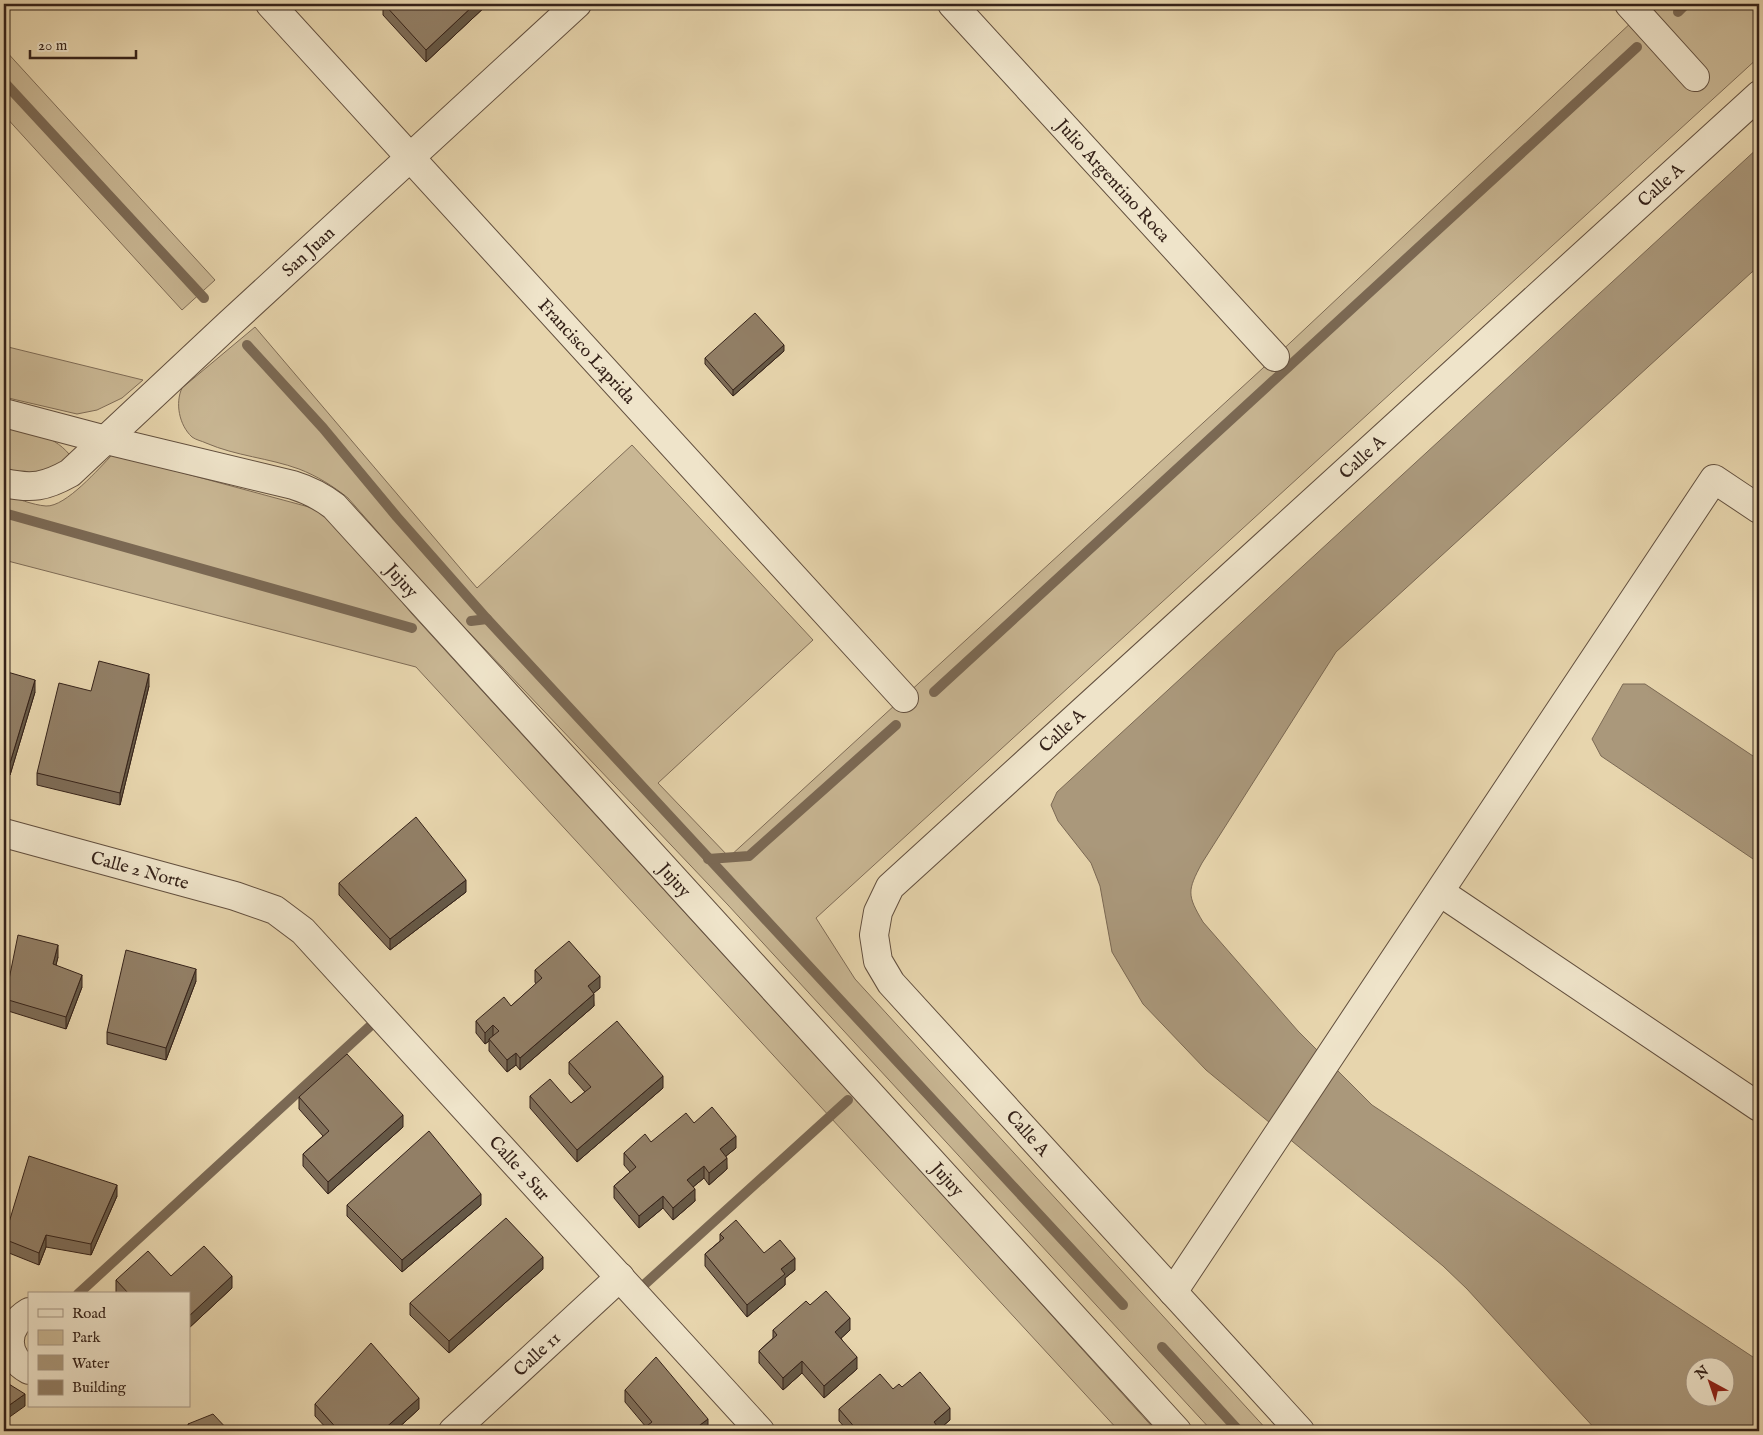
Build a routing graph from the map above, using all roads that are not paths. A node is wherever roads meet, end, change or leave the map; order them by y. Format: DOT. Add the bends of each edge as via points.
graph roads {
  1 [pos="270,4"];
  2 [pos="577,4"];
  3 [pos="952,4"];
  4 [pos="1634,9"];
  5 [pos="1695,77"];
  6 [pos="1759,95"];
  7 [pos="410,157"];
  8 [pos="1276,357"];
  9 [pos="4,413"];
  10 [pos="106,440"];
  11 [pos="4,483"];
  12 [pos="1759,509"];
  13 [pos="904,698"];
  14 [pos="4,833"];
  15 [pos="1440,892"];
  16 [pos="275,910"];
  17 [pos="1759,1107"];
  18 [pos="620,1277"];
  19 [pos="1173,1292"];
  20 [pos="14,1324"];
  21 [pos="28,1370"];
  22 [pos="453,1431"];
  23 [pos="760,1431"];
  24 [pos="1177,1431"];
  25 [pos="1300,1431"];
  1 -- 7 [label="street, Francisco Laprida"];
  2 -- 7 [label="street, San Juan"];
  3 -- 8 [label="street, Julio Argentino Roca"];
  4 -- 5 [label="street"];
  6 -- 19 [label="street, Calle A" via="890,887 878,912 874,936 878,962 891,983"];
  7 -- 10 [label="street, San Juan"];
  7 -- 13 [label="street, Francisco Laprida"];
  9 -- 10 [label="street, Jujuy"];
  10 -- 11 [label="street, San Juan" via="70,473 51,484"];
  10 -- 24 [label="street, Jujuy" via="293,485 323,497 334,506"];
  12 -- 15 [label="street" via="1714,479"];
  14 -- 16 [label="street, Calle 2 Norte" via="236,896"];
  15 -- 17 [label="street"];
  15 -- 19 [label="street"];
  16 -- 18 [label="street, Calle 2 Sur" via="303,931"];
  18 -- 22 [label="street, Calle 11"];
  18 -- 23 [label="street, Calle 2 Sur"];
  19 -- 25 [label="street, Calle A"];
  20 -- 21 [label="street" via="9,1343 12,1355 20,1366"];
}
